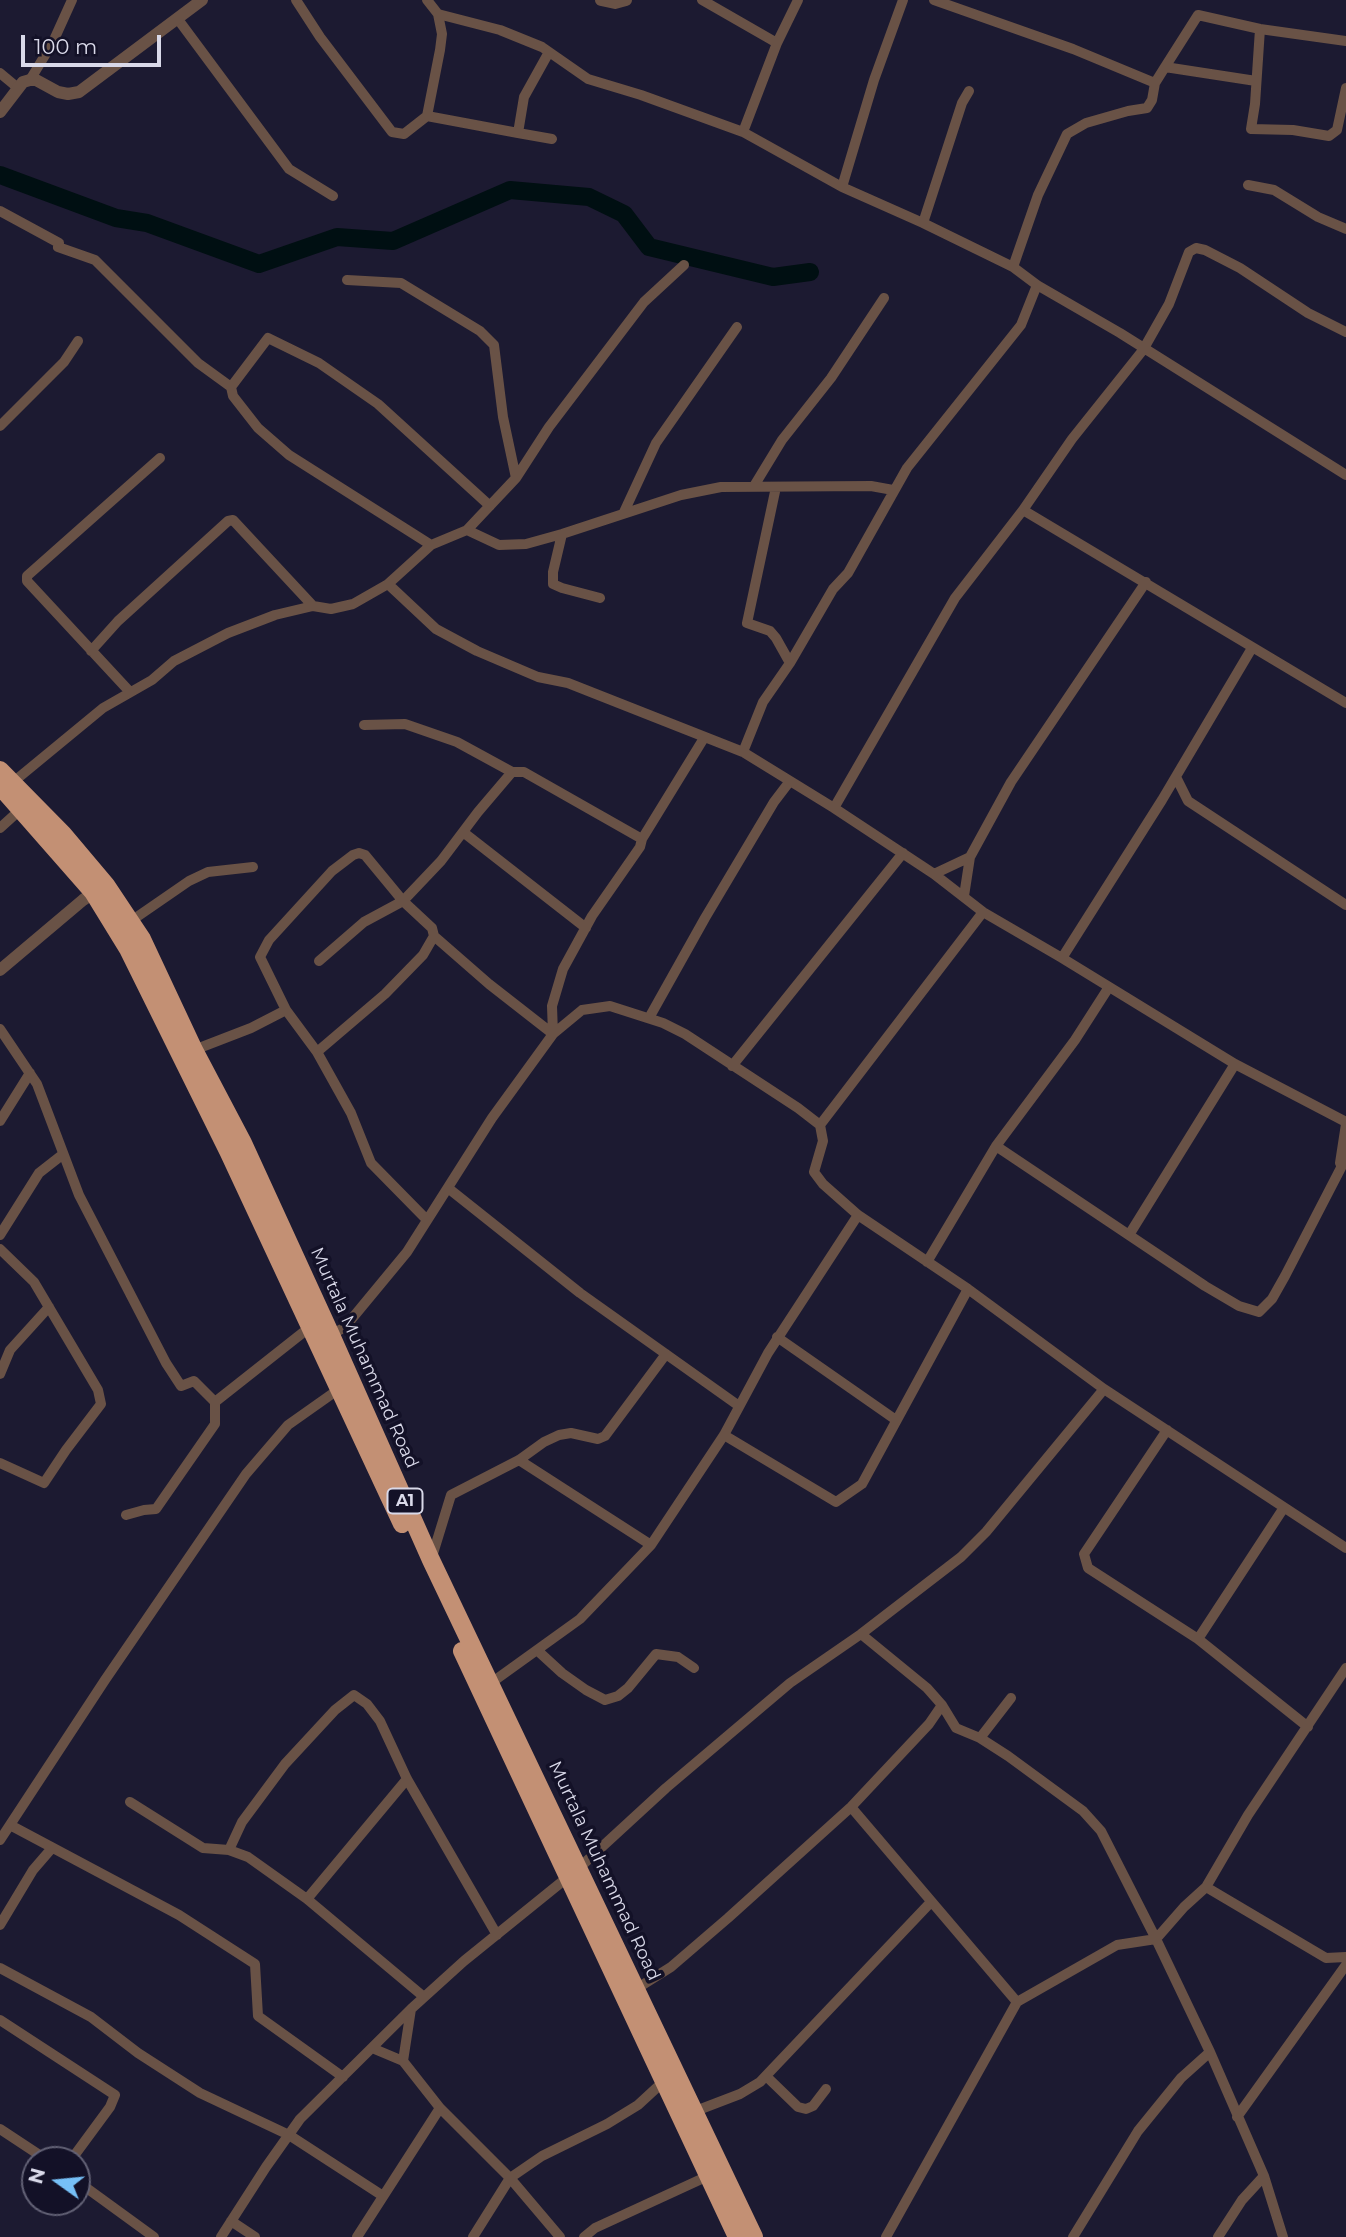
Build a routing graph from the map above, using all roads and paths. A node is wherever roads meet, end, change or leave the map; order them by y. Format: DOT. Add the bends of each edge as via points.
graph roads {
  1 [pos="72,0"];
  2 [pos="296,0"];
  3 [pos="427,0"];
  4 [pos="601,0"];
  5 [pos="626,0"];
  6 [pos="702,0"];
  7 [pos="798,0"];
  8 [pos="903,0"];
  9 [pos="934,0"];
  10 [pos="194,2"];
  11 [pos="441,17"];
  12 [pos="177,18"];
  13 [pos="1260,29"];
  14 [pos="1346,41"];
  15 [pos="777,43"];
  16 [pos="549,52"];
  17 [pos="1166,67"];
  18 [pos="0,73"];
  19 [pos="30,80"];
  20 [pos="1255,81"];
  21 [pos="1155,83"];
  22 [pos="18,88"];
  23 [pos="1346,88"];
  24 [pos="969,91"];
  25 [pos="0,111"];
  26 [pos="426,116"];
  27 [pos="1343,118"];
  28 [pos="743,132"];
  29 [pos="518,133"];
  30 [pos="552,139"];
  31 [pos="1248,185"];
  32 [pos="842,187"];
  33 [pos="332,196"];
  34 [pos="0,211"];
  35 [pos="923,223"];
  36 [pos="1346,229"];
  37 [pos="684,265"];
  38 [pos="1013,267"];
  39 [pos="347,279"];
  40 [pos="1037,285"];
  41 [pos="884,298"];
  42 [pos="737,327"];
  43 [pos="1346,332"];
  44 [pos="78,341"];
  45 [pos="1143,349"];
  46 [pos="231,387"];
  47 [pos="0,426"];
  48 [pos="160,458"];
  49 [pos="1346,475"];
  50 [pos="516,478"];
  51 [pos="754,486"];
  52 [pos="776,487"];
  53 [pos="893,490"];
  54 [pos="490,506"];
  55 [pos="1023,510"];
  56 [pos="624,512"];
  57 [pos="467,530"];
  58 [pos="562,534"];
  59 [pos="431,545"];
  60 [pos="1146,582"];
  61 [pos="388,584"];
  62 [pos="600,598"];
  63 [pos="313,606"];
  64 [pos="1252,648"];
  65 [pos="90,651"];
  66 [pos="790,663"];
  67 [pos="130,692"];
  68 [pos="1346,703"];
  69 [pos="364,724"];
  70 [pos="704,738"];
  71 [pos="743,752"];
  72 [pos="512,772"];
  73 [pos="1176,778"];
  74 [pos="790,781"];
  75 [pos="8,784"];
  76 [pos="1163,800"];
  77 [pos="1188,801"];
  78 [pos="834,808"];
  79 [pos="21,809"];
  80 [pos="0,828"];
  81 [pos="463,832"];
  82 [pos="642,839"];
  83 [pos="903,853"];
  84 [pos="970,857"];
  85 [pos="253,867"];
  86 [pos="934,874"];
  87 [pos="100,888"];
  88 [pos="964,896"];
  89 [pos="403,901"];
  90 [pos="1346,905"];
  91 [pos="983,912"];
  92 [pos="131,921"];
  93 [pos="586,928"];
  94 [pos="434,936"];
  95 [pos="1062,958"];
  96 [pos="319,961"];
  97 [pos="0,970"];
  98 [pos="1109,986"];
  99 [pos="286,1010"];
  100 [pos="649,1018"];
  101 [pos="0,1029"];
  102 [pos="553,1034"];
  103 [pos="194,1050"];
  104 [pos="317,1052"];
  105 [pos="1235,1064"];
  106 [pos="732,1066"];
  107 [pos="30,1073"];
  108 [pos="0,1121"];
  109 [pos="1346,1123"];
  110 [pos="820,1125"];
  111 [pos="996,1146"];
  112 [pos="235,1147"];
  113 [pos="62,1155"];
  114 [pos="1346,1158"];
  115 [pos="1339,1170"];
  116 [pos="448,1188"];
  117 [pos="858,1215"];
  118 [pos="427,1220"];
  119 [pos="0,1235"];
  120 [pos="1129,1235"];
  121 [pos="0,1249"];
  122 [pos="287,1258"];
  123 [pos="927,1262"];
  124 [pos="968,1289"];
  125 [pos="49,1307"];
  126 [pos="310,1327"];
  127 [pos="331,1335"];
  128 [pos="777,1337"];
  129 [pos="666,1354"];
  130 [pos="0,1374"];
  131 [pos="339,1389"];
  132 [pos="1104,1389"];
  133 [pos="215,1402"];
  134 [pos="739,1406"];
  135 [pos="896,1420"];
  136 [pos="1167,1430"];
  137 [pos="724,1435"];
  138 [pos="519,1461"];
  139 [pos="0,1463"];
  140 [pos="1283,1509"];
  141 [pos="126,1516"];
  142 [pos="651,1545"];
  143 [pos="1346,1548"];
  144 [pos="431,1560"];
  145 [pos="861,1634"];
  146 [pos="1198,1639"];
  147 [pos="466,1647"];
  148 [pos="538,1651"];
  149 [pos="694,1668"];
  150 [pos="1346,1668"];
  151 [pos="491,1683"];
  152 [pos="1011,1698"];
  153 [pos="942,1705"];
  154 [pos="929,1724"];
  155 [pos="1308,1727"];
  156 [pos="956,1728"];
  157 [pos="980,1738"];
  158 [pos="407,1779"];
  159 [pos="130,1802"];
  160 [pos="851,1807"];
  161 [pos="10,1825"];
  162 [pos="0,1840"];
  163 [pos="52,1848"];
  164 [pos="229,1850"];
  165 [pos="573,1872"];
  166 [pos="1206,1887"];
  167 [pos="307,1899"];
  168 [pos="931,1902"];
  169 [pos="0,1925"];
  170 [pos="497,1935"];
  171 [pos="1156,1940"];
  172 [pos="1346,1957"];
  173 [pos="1326,1958"];
  174 [pos="1346,1965"];
  175 [pos="0,1968"];
  176 [pos="1336,1982"];
  177 [pos="636,1989"];
  178 [pos="424,1997"];
  179 [pos="1017,2002"];
  180 [pos="411,2009"];
  181 [pos="0,2020"];
  182 [pos="372,2048"];
  183 [pos="1210,2053"];
  184 [pos="403,2061"];
  185 [pos="766,2076"];
  186 [pos="343,2077"];
  187 [pos="664,2081"];
  188 [pos="826,2089"];
  189 [pos="440,2108"];
  190 [pos="693,2112"];
  191 [pos="1237,2117"];
  192 [pos="0,2129"];
  193 [pos="289,2135"];
  194 [pos="26,2146"];
  195 [pos="81,2146"];
  196 [pos="708,2176"];
  197 [pos="1264,2176"];
  198 [pos="510,2178"];
  199 [pos="1252,2187"];
  200 [pos="91,2191"];
  201 [pos="1270,2192"];
  202 [pos="383,2196"];
  203 [pos="231,2221"];
  204 [pos="154,2237"];
  205 [pos="221,2237"];
  206 [pos="256,2237"];
  207 [pos="357,2237"];
  208 [pos="473,2237"];
  209 [pos="560,2237"];
  210 [pos="584,2237"];
  211 [pos="737,2237"];
  212 [pos="754,2237"];
  213 [pos="886,2237"];
  214 [pos="1073,2237"];
  215 [pos="1218,2237"];
  216 [pos="1283,2237"];
  1 -- 19 [label="street"];
  2 -- 26 [label="street" via="392,132 404,134"];
  3 -- 11 [label="street"];
  4 -- 5 [label="street"];
  6 -- 15 [label="street"];
  7 -- 15 [label="street"];
  8 -- 32 [label="street"];
  9 -- 21 [label="street"];
  10 -- 12 [label="street"];
  11 -- 16 [label="street" via="500,30"];
  11 -- 26 [label="street" via="440,50"];
  12 -- 19 [label="street" via="79,92 58,92"];
  12 -- 33 [label="street" via="289,169"];
  13 -- 14 [label="street"];
  13 -- 17 [label="street" via="1198,15"];
  13 -- 20 [label="street"];
  15 -- 28 [label="street"];
  16 -- 28 [label="street" via="588,79"];
  16 -- 29 [label="street" via="524,97"];
  17 -- 20 [label="street"];
  17 -- 21 [label="street"];
  18 -- 22 [label="street"];
  19 -- 22 [label="street"];
  20 -- 27 [label="street" via="1251,129 1329,136"];
  21 -- 38 [label="street" via="1147,108 1086,123 1066,134"];
  22 -- 25 [label="street"];
  23 -- 27 [label="street"];
  24 -- 35 [label="street"];
  26 -- 29 [label="street"];
  28 -- 32 [label="street"];
  29 -- 30 [label="street"];
  31 -- 36 [label="street" via="1274,190"];
  32 -- 35 [label="street"];
  34 -- 46 [label="street" via="59,243 58,247 95,260 198,363"];
  35 -- 38 [label="street"];
  37 -- 50 [label="street" via="644,302"];
  38 -- 40 [label="street"];
  39 -- 50 [label="street" via="401,283 480,331 494,345"];
  40 -- 45 [label="street"];
  40 -- 53 [label="street" via="1021,325"];
  41 -- 51 [label="street"];
  42 -- 56 [label="street" via="656,443"];
  43 -- 45 [label="street" via="1196,247"];
  44 -- 47 [label="street" via="64,362"];
  45 -- 49 [label="street"];
  45 -- 55 [label="street"];
  46 -- 54 [label="street" via="268,338 319,363 378,404"];
  46 -- 59 [label="street" via="258,428 289,455"];
  48 -- 65 [label="street" via="27,576 27,582"];
  50 -- 54 [label="street"];
  51 -- 52 [label="street"];
  51 -- 56 [label="street" via="681,495"];
  52 -- 53 [label="street"];
  52 -- 66 [label="street" via="747,623 770,631"];
  53 -- 66 [label="street" via="848,573 833,589"];
  54 -- 57 [label="street"];
  55 -- 60 [label="street"];
  55 -- 78 [label="street" via="955,598"];
  56 -- 58 [label="street"];
  57 -- 58 [label="street" via="499,545 526,544"];
  57 -- 59 [label="street"];
  58 -- 62 [label="street" via="553,584"];
  59 -- 61 [label="street"];
  60 -- 64 [label="street"];
  60 -- 84 [label="street" via="1011,782"];
  61 -- 63 [label="street" via="353,604 331,609"];
  61 -- 70 [label="street" via="436,629 477,651"];
  63 -- 65 [label="street" via="233,520 228,521"];
  63 -- 67 [label="street" via="228,633 174,661"];
  64 -- 68 [label="street"];
  64 -- 73 [label="street"];
  65 -- 67 [label="street"];
  66 -- 71 [label="street" via="763,702"];
  67 -- 75 [label="street"];
  69 -- 72 [label="street" via="405,724 457,742"];
  70 -- 71 [label="street"];
  70 -- 82 [label="street"];
  71 -- 74 [label="street"];
  72 -- 81 [label="street"];
  72 -- 82 [label="street" via="524,772"];
  73 -- 76 [label="street"];
  73 -- 77 [label="street"];
  74 -- 78 [label="street"];
  74 -- 100 [label="street"];
  75 -- 79 [label="highway, Murtala Muhammad Road / A1"];
  75 -- 87 [label="highway, Murtala Muhammad Road / A1"];
  76 -- 77 [label="street"];
  76 -- 95 [label="street"];
  77 -- 90 [label="street"];
  78 -- 83 [label="street"];
  79 -- 80 [label="street"];
  79 -- 87 [label="highway, Murtala Muhammad Road / A1"];
  81 -- 89 [label="street"];
  81 -- 93 [label="street"];
  82 -- 93 [label="street"];
  83 -- 86 [label="street"];
  83 -- 106 [label="street"];
  84 -- 86 [label="street"];
  84 -- 88 [label="street"];
  85 -- 92 [label="street" via="208,872"];
  86 -- 88 [label="street"];
  87 -- 92 [label="highway, Murtala Muhammad Road / A1"];
  87 -- 97 [label="street"];
  87 -- 112 [label="highway, Murtala Muhammad Road / A1"];
  88 -- 91 [label="street"];
  89 -- 94 [label="street" via="432,928"];
  89 -- 96 [label="street" via="364,922"];
  89 -- 99 [label="street" via="365,855 353,855 332,871 277,930 260,957"];
  91 -- 95 [label="street"];
  91 -- 110 [label="street"];
  92 -- 103 [label="highway, Murtala Muhammad Road / A1"];
  93 -- 102 [label="street" via="559,981 552,1006"];
  94 -- 102 [label="street"];
  94 -- 104 [label="street" via="423,955 385,994"];
  95 -- 98 [label="street"];
  98 -- 105 [label="street"];
  98 -- 111 [label="street"];
  99 -- 103 [label="street"];
  99 -- 104 [label="street"];
  100 -- 102 [label="street" via="610,1006 582,1010"];
  100 -- 106 [label="street" via="685,1034"];
  101 -- 107 [label="street"];
  102 -- 116 [label="street"];
  103 -- 112 [label="highway, Murtala Muhammad Road / A1"];
  104 -- 118 [label="street" via="351,1113 371,1163"];
  105 -- 109 [label="street"];
  105 -- 120 [label="street"];
  106 -- 110 [label="street"];
  107 -- 108 [label="street"];
  107 -- 113 [label="street"];
  109 -- 115 [label="street"];
  110 -- 117 [label="street" via="822,1141 814,1172"];
  111 -- 120 [label="street"];
  111 -- 123 [label="street"];
  112 -- 122 [label="highway, Murtala Muhammad Road / A1"];
  113 -- 119 [label="street" via="39,1172"];
  113 -- 133 [label="street" via="166,1363 181,1386 194,1381"];
  114 -- 115 [label="street"];
  115 -- 120 [label="street" via="1285,1276 1259,1312 1239,1306"];
  116 -- 118 [label="street"];
  116 -- 129 [label="street" via="580,1293"];
  117 -- 123 [label="street"];
  117 -- 128 [label="street"];
  118 -- 127 [label="street" via="363,1306"];
  121 -- 125 [label="street" via="34,1282"];
  122 -- 126 [label="highway, Murtala Muhammad Road / A1"];
  122 -- 127 [label="highway, Murtala Muhammad Road / A1"];
  123 -- 124 [label="street"];
  124 -- 132 [label="street"];
  124 -- 135 [label="street"];
  125 -- 130 [label="street" via="10,1350"];
  125 -- 139 [label="street" via="98,1390 101,1404 44,1483"];
  126 -- 131 [label="highway, Murtala Muhammad Road / A1"];
  126 -- 133 [label="street"];
  127 -- 144 [label="highway, Murtala Muhammad Road / A1"];
  128 -- 134 [label="street"];
  128 -- 135 [label="street"];
  129 -- 134 [label="street"];
  129 -- 138 [label="street" via="605,1436 559,1435"];
  131 -- 147 [label="highway, Murtala Muhammad Road / A1"];
  131 -- 161 [label="street" via="288,1425 246,1474"];
  132 -- 136 [label="street"];
  132 -- 145 [label="street" via="986,1532 961,1557"];
  133 -- 141 [label="street" via="215,1424 156,1509"];
  134 -- 137 [label="street"];
  135 -- 137 [label="street" via="862,1484 836,1502"];
  136 -- 140 [label="street"];
  136 -- 146 [label="street" via="1084,1554 1088,1567"];
  137 -- 142 [label="street"];
  138 -- 142 [label="street"];
  138 -- 144 [label="street" via="451,1495"];
  140 -- 143 [label="street"];
  140 -- 146 [label="street"];
  142 -- 148 [label="street" via="580,1619"];
  144 -- 147 [label="highway, Murtala Muhammad Road / A1"];
  145 -- 153 [label="street" via="928,1688"];
  145 -- 165 [label="street" via="790,1683"];
  146 -- 155 [label="street"];
  147 -- 151 [label="highway, Murtala Muhammad Road / A1"];
  147 -- 165 [label="highway, Murtala Muhammad Road / A1"];
  148 -- 149 [label="street" via="570,1679 605,1700 628,1688 656,1654 678,1657"];
  148 -- 151 [label="street"];
  150 -- 155 [label="street"];
  151 -- 165 [label="highway, Murtala Muhammad Road / A1"];
  152 -- 157 [label="street"];
  153 -- 154 [label="street"];
  153 -- 156 [label="street"];
  154 -- 156 [label="street"];
  154 -- 160 [label="street"];
  155 -- 166 [label="street"];
  156 -- 157 [label="street"];
  157 -- 171 [label="street" via="1073,1803 1101,1831"];
  158 -- 164 [label="street" via="380,1721 354,1695 285,1764 242,1822"];
  158 -- 167 [label="street"];
  158 -- 170 [label="street"];
  159 -- 164 [label="street" via="203,1848"];
  160 -- 168 [label="street"];
  160 -- 177 [label="street" via="729,1919 671,1968"];
  161 -- 162 [label="street"];
  161 -- 163 [label="street"];
  163 -- 169 [label="street"];
  163 -- 186 [label="street" via="179,1915 255,1964 258,2016"];
  164 -- 167 [label="street" via="248,1857"];
  165 -- 170 [label="street"];
  165 -- 177 [label="highway, Murtala Muhammad Road / A1"];
  165 -- 187 [label="highway, Murtala Muhammad Road / A1"];
  166 -- 171 [label="street"];
  166 -- 173 [label="street"];
  167 -- 178 [label="street"];
  168 -- 179 [label="street"];
  168 -- 185 [label="street"];
  170 -- 178 [label="street"];
  171 -- 179 [label="street" via="1117,1945"];
  171 -- 183 [label="street"];
  172 -- 173 [label="street"];
  173 -- 176 [label="street"];
  174 -- 176 [label="street"];
  175 -- 193 [label="street" via="91,2017 200,2094"];
  176 -- 191 [label="street"];
  177 -- 190 [label="highway, Murtala Muhammad Road / A1"];
  178 -- 180 [label="street"];
  179 -- 213 [label="street"];
  180 -- 182 [label="street"];
  180 -- 184 [label="street"];
  181 -- 195 [label="street" via="115,2095"];
  182 -- 184 [label="street"];
  182 -- 186 [label="street"];
  183 -- 191 [label="street"];
  183 -- 214 [label="street" via="1181,2078 1138,2131"];
  184 -- 189 [label="street"];
  185 -- 188 [label="street" via="798,2107 806,2109"];
  185 -- 190 [label="street" via="740,2094"];
  186 -- 193 [label="street"];
  187 -- 196 [label="highway, Murtala Muhammad Road / A1"];
  187 -- 198 [label="street" via="638,2105"];
  189 -- 198 [label="street"];
  189 -- 202 [label="street"];
  190 -- 212 [label="highway, Murtala Muhammad Road / A1"];
  191 -- 197 [label="street"];
  192 -- 194 [label="street"];
  193 -- 202 [label="street"];
  193 -- 203 [label="street"];
  196 -- 210 [label="street"];
  196 -- 211 [label="highway, Murtala Muhammad Road / A1"];
  197 -- 199 [label="street"];
  197 -- 201 [label="street"];
  198 -- 208 [label="street"];
  198 -- 209 [label="street"];
  199 -- 201 [label="street"];
  199 -- 215 [label="street"];
  200 -- 204 [label="street"];
  201 -- 216 [label="street"];
  202 -- 207 [label="street"];
  203 -- 205 [label="street"];
  203 -- 206 [label="street"];
}
